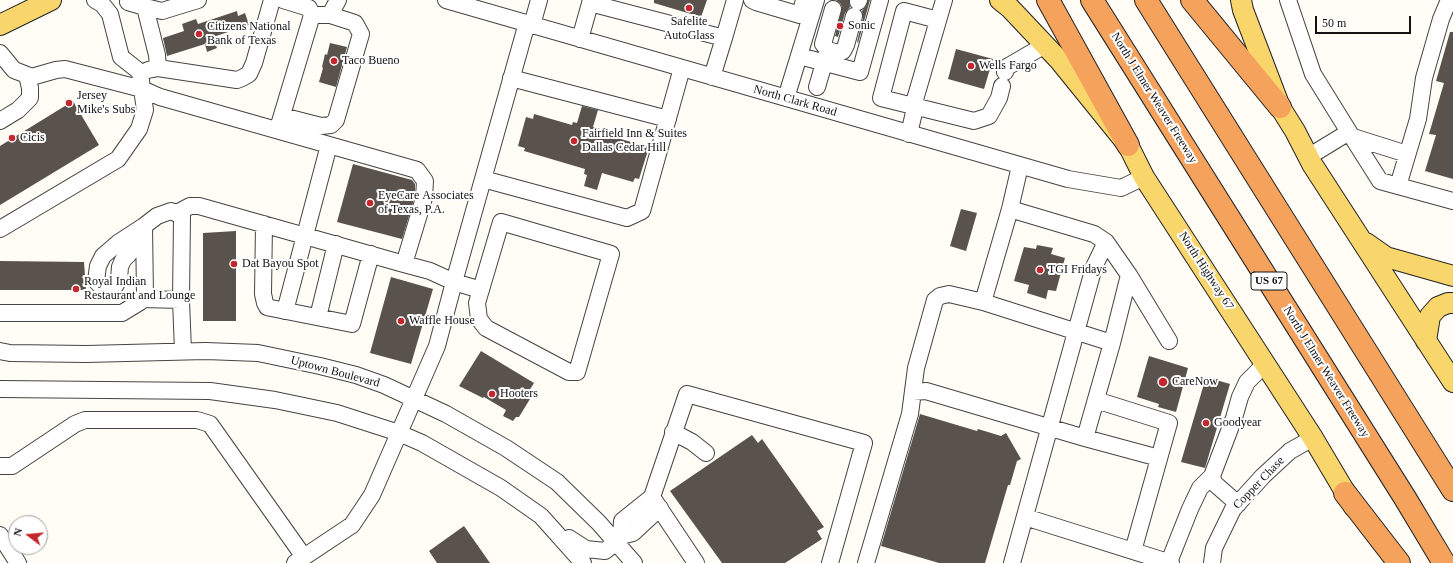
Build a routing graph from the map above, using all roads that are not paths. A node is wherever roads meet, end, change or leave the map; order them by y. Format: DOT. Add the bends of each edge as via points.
graph roads {
  1 [pos="51,0"];
  2 [pos="95,0"];
  3 [pos="198,0"];
  4 [pos="272,0"];
  5 [pos="283,0"];
  6 [pos="338,0"];
  7 [pos="446,0"];
  8 [pos="539,0"];
  9 [pos="735,0"];
  10 [pos="752,0"];
  11 [pos="768,0"];
  12 [pos="800,0"];
  13 [pos="804,0"];
  14 [pos="816,0"];
  15 [pos="880,0"];
  16 [pos="944,0"];
  17 [pos="1000,0"];
  18 [pos="1048,0"];
  19 [pos="1092,0"];
  20 [pos="1146,0"];
  21 [pos="1192,0"];
  22 [pos="1241,0"];
  23 [pos="1288,0"];
  24 [pos="1449,0"];
  25 [pos="128,1"];
  26 [pos="591,1"];
  27 [pos="465,3"];
  28 [pos="857,6"];
  29 [pos="145,7"];
  30 [pos="833,9"];
  31 [pos="110,14"];
  32 [pos="312,15"];
  33 [pos="330,15"];
  34 [pos="938,20"];
  35 [pos="529,24"];
  36 [pos="0,25"];
  37 [pos="724,38"];
  38 [pos="580,39"];
  39 [pos="1045,45"];
  40 [pos="0,53"];
  41 [pos="799,56"];
  42 [pos="826,56"];
  43 [pos="158,68"];
  44 [pos="682,68"];
  45 [pos="140,72"];
  46 [pos="712,77"];
  47 [pos="28,78"];
  48 [pos="511,78"];
  49 [pos="817,88"];
  50 [pos="142,89"];
  51 [pos="786,98"];
  52 [pos="1280,107"];
  53 [pos="915,108"];
  54 [pos="668,119"];
  55 [pos="0,121"];
  56 [pos="280,123"];
  57 [pos="908,134"];
  58 [pos="1351,135"];
  59 [pos="329,145"];
  60 [pos="1128,145"];
  61 [pos="1408,154"];
  62 [pos="1308,157"];
  63 [pos="1020,166"];
  64 [pos="1144,177"];
  65 [pos="483,179"];
  66 [pos="1398,186"];
  67 [pos="1453,201"];
  68 [pos="1010,209"];
  69 [pos="177,214"];
  70 [pos="264,224"];
  71 [pos="0,229"];
  72 [pos="305,236"];
  73 [pos="1360,238"];
  74 [pos="1106,242"];
  75 [pos="336,244"];
  76 [pos="371,254"];
  77 [pos="404,264"];
  78 [pos="1129,275"];
  79 [pos="1453,276"];
  80 [pos="454,282"];
  81 [pos="481,290"];
  82 [pos="142,299"];
  83 [pos="181,300"];
  84 [pos="983,302"];
  85 [pos="1453,303"];
  86 [pos="284,311"];
  87 [pos="0,314"];
  88 [pos="318,318"];
  89 [pos="1076,332"];
  90 [pos="1169,341"];
  91 [pos="1426,341"];
  92 [pos="1112,343"];
  93 [pos="0,351"];
  94 [pos="183,352"];
  95 [pos="1265,364"];
  96 [pos="1453,382"];
  97 [pos="0,389"];
  98 [pos="913,392"];
  99 [pos="414,399"];
  100 [pos="1096,400"];
  101 [pos="1050,427"];
  102 [pos="673,432"];
  103 [pos="399,433"];
  104 [pos="1085,438"];
  105 [pos="1313,438"];
  106 [pos="706,453"];
  107 [pos="1159,458"];
  108 [pos="0,466"];
  109 [pos="1212,476"];
  110 [pos="1453,490"];
  111 [pos="1345,493"];
  112 [pos="656,503"];
  113 [pos="1238,504"];
  114 [pos="541,516"];
  115 [pos="1025,517"];
  116 [pos="0,535"];
  117 [pos="618,539"];
  118 [pos="1133,551"];
  119 [pos="300,560"];
  120 [pos="582,562"];
  121 [pos="18,563"];
  122 [pos="634,563"];
  123 [pos="696,563"];
  124 [pos="830,563"];
  125 [pos="866,563"];
  126 [pos="1012,563"];
  127 [pos="1170,563"];
  128 [pos="1212,563"];
  129 [pos="1385,563"];
  130 [pos="1399,563"];
  131 [pos="1444,563"];
  1 -- 36 [label="main road"];
  2 -- 31 [label="street"];
  3 -- 29 [label="street" via="162,10"];
  4 -- 43 [label="street" via="249,74 237,80"];
  5 -- 32 [label="street" via="309,8"];
  6 -- 33 [label="street"];
  7 -- 27 [label="street, North Clark Road"];
  8 -- 35 [label="street"];
  9 -- 37 [label="street"];
  10 -- 13 [label="street" via="800,15"];
  11 -- 12 [label="street" via="794,7"];
  14 -- 41 [label="street"];
  15 -- 42 [label="street" via="860,72"];
  16 -- 34 [label="street"];
  17 -- 39 [label="main road, North Highway 67"];
  18 -- 60 [label="highway"];
  19 -- 131 [label="highway, North J Elmer Weaver Freeway / US 67"];
  20 -- 110 [label="highway"];
  21 -- 52 [label="highway"];
  22 -- 52 [label="main road"];
  23 -- 58 [label="street" via="1313,74"];
  24 -- 61 [label="street" via="1424,78 1418,119"];
  25 -- 29 [label="street"];
  25 -- 31 [label="street"];
  26 -- 37 [label="street"];
  26 -- 38 [label="street"];
  27 -- 35 [label="street, North Clark Road"];
  28 -- 42 [label="street" via="843,51"];
  29 -- 43 [label="street"];
  30 -- 42 [label="street" via="823,44"];
  31 -- 45 [label="street" via="121,57"];
  32 -- 33 [label="street"];
  32 -- 56 [label="street"];
  33 -- 56 [label="street" via="355,23 361,34 336,120 330,125 321,126"];
  34 -- 53 [label="street"];
  34 -- 53 [label="street" via="904,11 881,98"];
  35 -- 38 [label="street, North Clark Road"];
  35 -- 48 [label="street"];
  37 -- 46 [label="street"];
  38 -- 44 [label="street, North Clark Road"];
  39 -- 53 [label="street" via="1006,67 999,98 989,116 974,121"];
  39 -- 60 [label="main road, North Highway 67"];
  40 -- 47 [label="street" via="14,70 27,75"];
  41 -- 42 [label="street"];
  41 -- 51 [label="street"];
  42 -- 49 [label="street"];
  43 -- 45 [label="street"];
  44 -- 46 [label="street, North Clark Road"];
  44 -- 54 [label="street"];
  45 -- 50 [label="street"];
  46 -- 51 [label="street, North Clark Road"];
  47 -- 50 [label="street" via="65,69"];
  47 -- 55 [label="street" via="30,98 18,110"];
  48 -- 54 [label="street"];
  48 -- 65 [label="street"];
  50 -- 56 [label="street" via="160,97"];
  50 -- 71 [label="street" via="145,110 139,129 118,159"];
  51 -- 57 [label="street, North Clark Road"];
  52 -- 62 [label="main road"];
  53 -- 57 [label="street"];
  54 -- 65 [label="street" via="642,211 627,218"];
  56 -- 59 [label="street"];
  57 -- 63 [label="street, North Clark Road"];
  58 -- 61 [label="street"];
  58 -- 62 [label="street"];
  58 -- 66 [label="street" via="1380,181"];
  59 -- 72 [label="street"];
  59 -- 77 [label="street" via="417,170 425,181 424,198"];
  60 -- 64 [label="main road, North Highway 67"];
  61 -- 66 [label="street"];
  62 -- 73 [label="main road"];
  63 -- 64 [label="street, North Clark Road" via="1068,179 1121,188"];
  63 -- 68 [label="street"];
  64 -- 95 [label="main road, North Highway 67"];
  65 -- 80 [label="street"];
  66 -- 67 [label="street"];
  68 -- 74 [label="street" via="1094,234"];
  68 -- 84 [label="street"];
  69 -- 70 [label="street" via="190,206 199,206"];
  69 -- 82 [label="street" via="171,211 157,216 144,226 145,296"];
  69 -- 83 [label="street" via="182,216"];
  70 -- 72 [label="street"];
  70 -- 86 [label="street" via="265,303 267,307"];
  72 -- 75 [label="street"];
  72 -- 86 [label="street"];
  73 -- 79 [label="main road" via="1386,257"];
  73 -- 91 [label="main road"];
  74 -- 78 [label="street"];
  74 -- 89 [label="street" via="1094,267"];
  75 -- 76 [label="street"];
  75 -- 88 [label="street"];
  76 -- 77 [label="street"];
  76 -- 88 [label="street" via="352,324"];
  77 -- 80 [label="street" via="430,271"];
  78 -- 90 [label="street"];
  78 -- 92 [label="street"];
  80 -- 81 [label="street"];
  80 -- 99 [label="street" via="437,346"];
  81 -- 81 [label="street" via="478,302 479,320 486,328 569,372 577,372 611,254 501,222"];
  82 -- 83 [label="street"];
  82 -- 87 [label="street" via="122,313"];
  83 -- 94 [label="street"];
  84 -- 89 [label="street"];
  84 -- 98 [label="street" via="949,294 935,300 916,368"];
  85 -- 91 [label="main road" via="1438,306 1430,316"];
  86 -- 88 [label="street"];
  89 -- 92 [label="street"];
  89 -- 101 [label="street"];
  91 -- 96 [label="main road"];
  92 -- 100 [label="street"];
  93 -- 94 [label="street, Uptown Boulevard" via="86,354"];
  94 -- 99 [label="street, Uptown Boulevard" via="258,353 356,375"];
  95 -- 105 [label="main road, North Highway 67"];
  95 -- 109 [label="street" via="1247,382"];
  97 -- 103 [label="street" via="210,391 275,400 337,413"];
  98 -- 101 [label="street" via="926,391"];
  98 -- 125 [label="street" via="910,414"];
  99 -- 103 [label="street"];
  99 -- 117 [label="street, Uptown Boulevard" via="506,448 557,482 599,524"];
  100 -- 104 [label="street"];
  100 -- 107 [label="street" via="1169,423"];
  101 -- 104 [label="street"];
  101 -- 115 [label="street"];
  102 -- 106 [label="street"];
  102 -- 112 [label="street"];
  102 -- 124 [label="street" via="687,394 864,443"];
  103 -- 114 [label="street" via="457,462"];
  103 -- 119 [label="street" via="372,495 352,525"];
  104 -- 107 [label="street"];
  105 -- 111 [label="main road, North Highway 67"];
  105 -- 113 [label="street, Copper Chase" via="1290,451"];
  107 -- 118 [label="street"];
  108 -- 119 [label="street" via="12,466 85,420 197,420 210,424"];
  109 -- 113 [label="street" via="1214,483"];
  109 -- 127 [label="street" via="1200,488"];
  111 -- 129 [label="main road, North Highway 67"];
  111 -- 130 [label="highway"];
  112 -- 117 [label="street" via="622,521"];
  112 -- 123 [label="street"];
  113 -- 128 [label="street, Copper Chase" via="1214,548"];
  114 -- 117 [label="street" via="586,549 605,551"];
  114 -- 120 [label="street"];
  115 -- 118 [label="street"];
  115 -- 126 [label="street"];
  116 -- 121 [label="street"];
  117 -- 122 [label="street, Uptown Boulevard"];
  118 -- 127 [label="street"];
}
